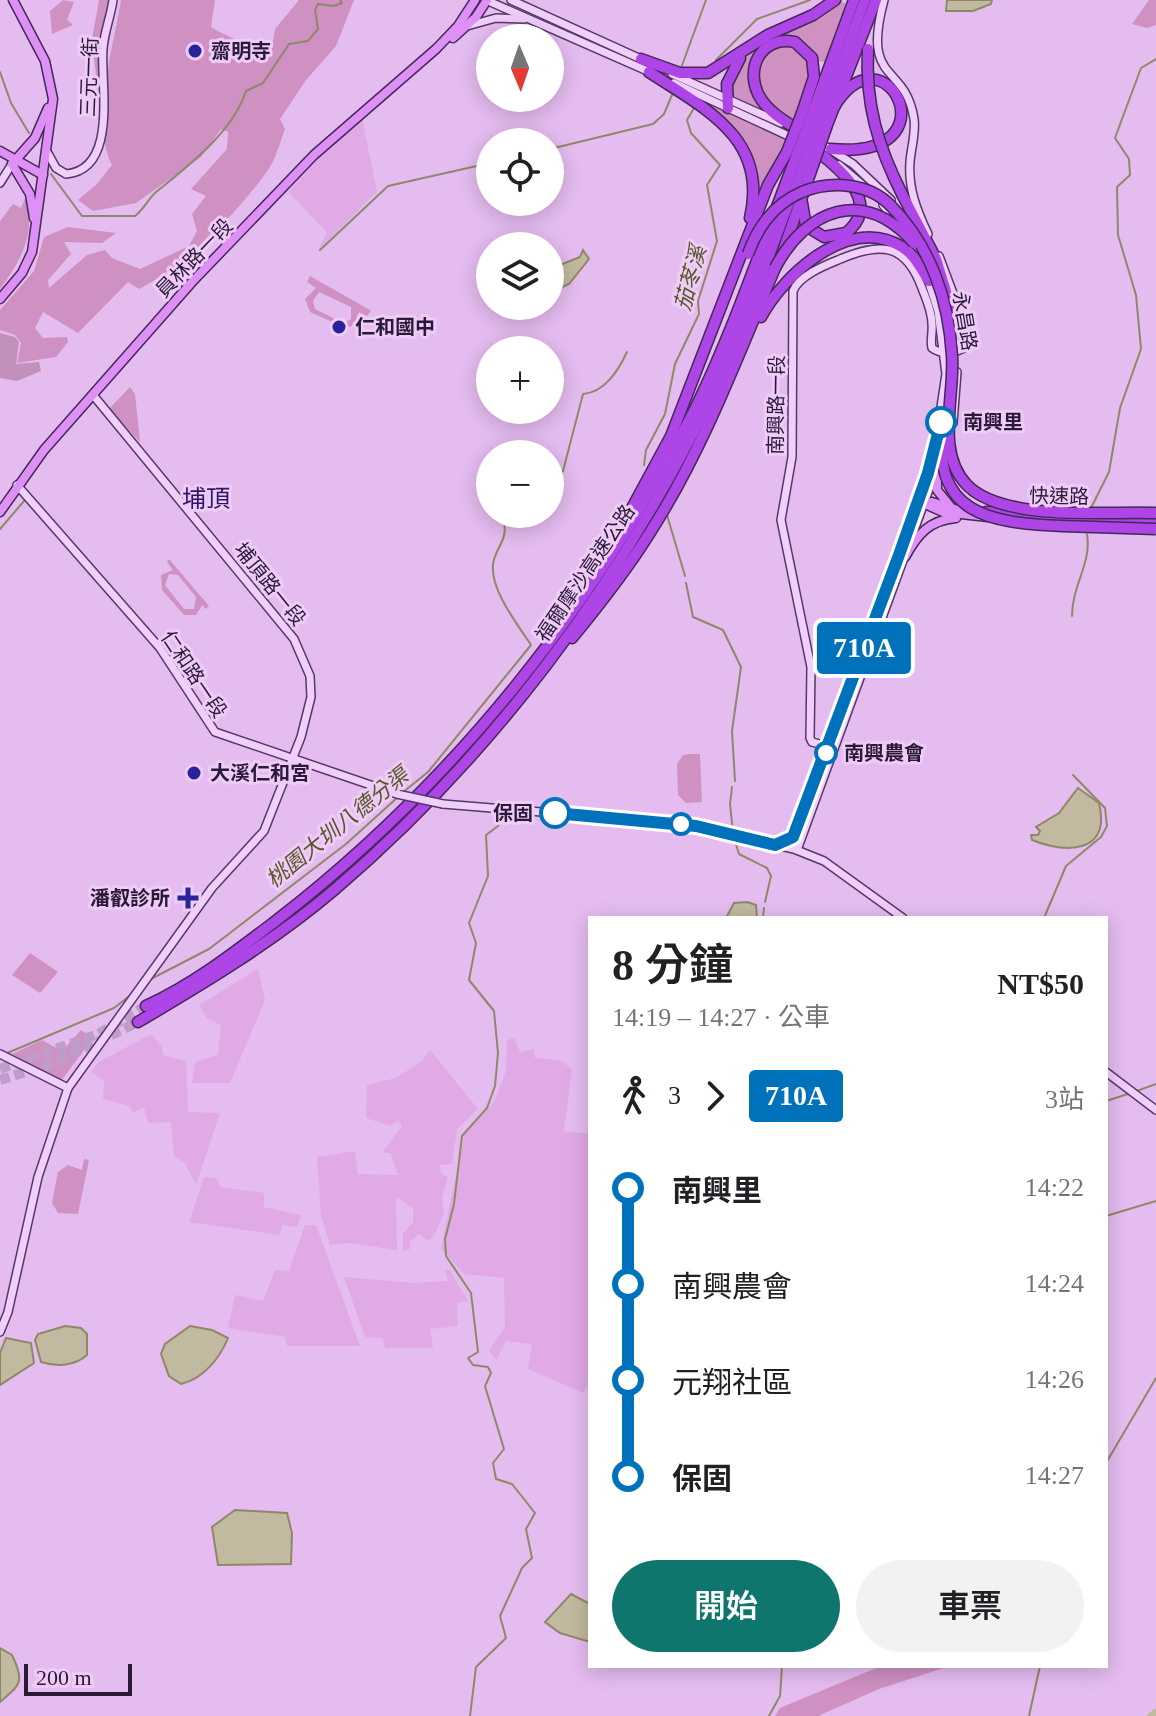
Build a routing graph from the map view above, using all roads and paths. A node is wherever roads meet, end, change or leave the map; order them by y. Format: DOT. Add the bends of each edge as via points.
graph roads {
  1 [pos="10,0"];
  2 [pos="113,0"];
  3 [pos="475,0"];
  4 [pos="487,0"];
  5 [pos="511,0"];
  6 [pos="520,0"];
  7 [pos="835,0"];
  8 [pos="854,0"];
  9 [pos="865,0"];
  10 [pos="876,0"];
  11 [pos="884,0"];
  12 [pos="526,7"];
  13 [pos="534,20"];
  14 [pos="467,26"];
  15 [pos="754,44"];
  16 [pos="436,49"];
  17 [pos="641,59"];
  18 [pos="649,72"];
  19 [pos="728,104"];
  20 [pos="834,107"];
  21 [pos="815,120"];
  22 [pos="800,131"];
  23 [pos="35,138"];
  24 [pos="46,150"];
  25 [pos="0,151"];
  26 [pos="827,152"];
  27 [pos="0,157"];
  28 [pos="801,159"];
  29 [pos="14,162"];
  30 [pos="56,168"];
  31 [pos="43,175"];
  32 [pos="21,176"];
  33 [pos="2,180"];
  34 [pos="806,185"];
  35 [pos="738,263"];
  36 [pos="929,281"];
  37 [pos="0,296"];
  38 [pos="951,308"];
  39 [pos="752,334"];
  40 [pos="956,351"];
  41 [pos="945,352"];
  42 [pos="92,396"];
  43 [pos="671,436"];
  44 [pos="937,468"];
  45 [pos="17,485"];
  46 [pos="921,502"];
  47 [pos="961,510"];
  48 [pos="0,512"];
  49 [pos="985,512"];
  50 [pos="1156,515"];
  51 [pos="973,516"];
  52 [pos="1003,518"];
  53 [pos="1095,518"];
  54 [pos="1037,522"];
  55 [pos="1156,528"];
  56 [pos="1051,529"];
  57 [pos="651,532"];
  58 [pos="905,557"];
  59 [pos="561,629"];
  60 [pos="498,724"];
  61 [pos="832,748"];
  62 [pos="289,760"];
  63 [pos="801,830"];
  64 [pos="775,845"];
  65 [pos="794,849"];
  66 [pos="809,854"];
  67 [pos="900,916"];
  68 [pos="165,1002"];
  69 [pos="146,1006"];
  70 [pos="138,1022"];
  71 [pos="0,1054"];
  72 [pos="1108,1073"];
  73 [pos="66,1087"];
  74 [pos="1156,1110"];
  75 [pos="0,1322"];
  76 [pos="0,1332"];
  1 -- 23 [label="main road" via="46,78 48,109"];
  1 -- 24 [label="main road" via="40,48 51,81"];
  2 -- 30 [label="main road, 三元一街" via="103,48 105,113 100,140 79,170 66,174"];
  3 -- 16 [label="main road, 員林路一段"];
  4 -- 13 [label="main road, 永昌路"];
  4 -- 14 [label="main road, 員林路一段"];
  5 -- 12 [label="main road, 永昌路"];
  6 -- 12 [label="main road"];
  7 -- 15 [label="highway"];
  8 -- 21 [label="highway, 福爾摩沙高速公路"];
  9 -- 21 [label="highway, 福爾摩沙高速公路"];
  10 -- 20 [label="highway"];
  10 -- 38 [label="highway, bridge" via="868,49 870,113 882,151 936,259"];
  11 -- 40 [label="main road" via="876,50 914,118 914,201 970,340"];
  12 -- 17 [label="main road, 永昌路"];
  13 -- 14 [label="main road" via="496,18"];
  13 -- 18 [label="main road, 永昌路"];
  14 -- 16 [label="main road, 員林路一段"];
  15 -- 17 [label="highway" via="702,75"];
  15 -- 19 [label="highway" via="733,68"];
  16 -- 42 [label="main road, 員林路一段" via="301,168"];
  17 -- 19 [label="main road, 永昌路"];
  18 -- 19 [label="main road, 永昌路"];
  18 -- 35 [label="highway" via="715,114 745,156 754,196"];
  19 -- 22 [label="main road, 永昌路"];
  19 -- 26 [label="main road, 永昌路"];
  20 -- 21 [label="highway"];
  20 -- 26 [label="highway" via="855,83 873,79 897,93 902,118 882,143"];
  21 -- 22 [label="highway" via="812,58 795,42 773,43 758,56 754,83 763,102"];
  21 -- 28 [label="highway, 福爾摩沙高速公路, bridge"];
  21 -- 28 [label="highway, bridge"];
  22 -- 26 [label="main road, 永昌路"];
  23 -- 24 [label="main road"];
  23 -- 29 [label="main road"];
  24 -- 30 [label="main road"];
  24 -- 31 [label="main road"];
  25 -- 29 [label="main road"];
  26 -- 34 [label="highway" via="858,193 860,216 852,229 832,237 810,230 801,212"];
  26 -- 36 [label="main road, 永昌路" via="887,208"];
  26 -- 38 [label="main road, 永昌路" via="873,181 911,224"];
  27 -- 29 [label="main road"];
  28 -- 34 [label="highway"];
  28 -- 35 [label="highway" via="768,185"];
  28 -- 59 [label="highway, 福爾摩沙高速公路" via="696,406 611,556"];
  28 -- 60 [label="highway, 福爾摩沙高速公路" via="728,357 680,456 592,601"];
  29 -- 31 [label="main road" via="35,176"];
  29 -- 32 [label="main road"];
  29 -- 33 [label="main road"];
  30 -- 31 [label="main road, 三元一街"];
  31 -- 37 [label="main road" via="32,252 22,273"];
  32 -- 33 [label="main road"];
  32 -- 37 [label="main road" via="34,206 33,232 23,265"];
  34 -- 39 [label="highway"];
  35 -- 43 [label="highway"];
  36 -- 39 [label="highway" via="914,257 895,243 845,243 799,267 769,301"];
  36 -- 41 [label="main road, 永昌路"];
  38 -- 40 [label="main road, 永昌路"];
  39 -- 57 [label="highway" via="698,460"];
  40 -- 41 [label="main road"];
  40 -- 44 [label="main road, 永昌路" via="953,421"];
  41 -- 46 [label="main road, 永昌路" via="941,422"];
  41 -- 61 [label="main road, 南興路一段" via="931,346 933,324 921,285 910,263 894,251 871,249 847,256 794,286 792,457 781,520 811,667 810,738"];
  42 -- 45 [label="main road, 員林路一段"];
  42 -- 62 [label="main road, 埔頂路一段" via="302,651 311,697"];
  43 -- 50 [label="highway, bridge" via="753,240 771,212 822,186 866,190 887,201 909,226 939,285 952,355 951,452 962,479 979,496 1011,507"];
  43 -- 59 [label="highway"];
  44 -- 46 [label="main road, 永昌路"];
  44 -- 47 [label="main road" via="939,495"];
  45 -- 48 [label="main road, 員林路一段"];
  45 -- 62 [label="main road, 仁和路一段" via="160,648 211,729"];
  46 -- 47 [label="main road, 快速路"];
  46 -- 51 [label="main road"];
  46 -- 58 [label="main road, 永昌路"];
  46 -- 61 [label="main road, 永昌路"];
  47 -- 49 [label="main road, 快速路"];
  49 -- 50 [label="main road, 快速路"];
  49 -- 53 [label="highway"];
  50 -- 53 [label="highway"];
  51 -- 52 [label="main road, 快速路"];
  51 -- 58 [label="main road" via="930,525"];
  52 -- 53 [label="highway"];
  52 -- 54 [label="main road, 快速路"];
  54 -- 55 [label="main road, 快速路"];
  54 -- 56 [label="main road"];
  55 -- 57 [label="highway, bridge" via="1009,523 977,513 958,499 943,467 949,365 936,286 907,235 862,212 833,212 788,244 705,430"];
  57 -- 60 [label="highway" via="595,610"];
  58 -- 61 [label="main road, 永昌路"];
  59 -- 68 [label="highway, 福爾摩沙高速公路" via="410,805 297,904"];
  60 -- 68 [label="highway, 福爾摩沙高速公路" via="333,890 248,955"];
  61 -- 63 [label="main road, 永昌路"];
  62 -- 64 [label="main road, 仁和路一段, bridge" via="443,804 675,823"];
  62 -- 73 [label="main road, 埔頂路一段" via="257,836 208,886"];
  63 -- 64 [label="main road"];
  63 -- 65 [label="main road, 永昌路"];
  63 -- 66 [label="main road"];
  64 -- 65 [label="main road, 仁和路一段"];
  65 -- 66 [label="main road, 仁和路一段"];
  66 -- 67 [label="main road, 仁和路一段"];
  68 -- 69 [label="highway, 福爾摩沙高速公路"];
  68 -- 70 [label="highway, 福爾摩沙高速公路"];
  71 -- 73 [label="main road"];
  72 -- 74 [label="main road"];
  73 -- 75 [label="main road" via="39,1157"];
  73 -- 76 [label="main road" via="43,1157"];
}
